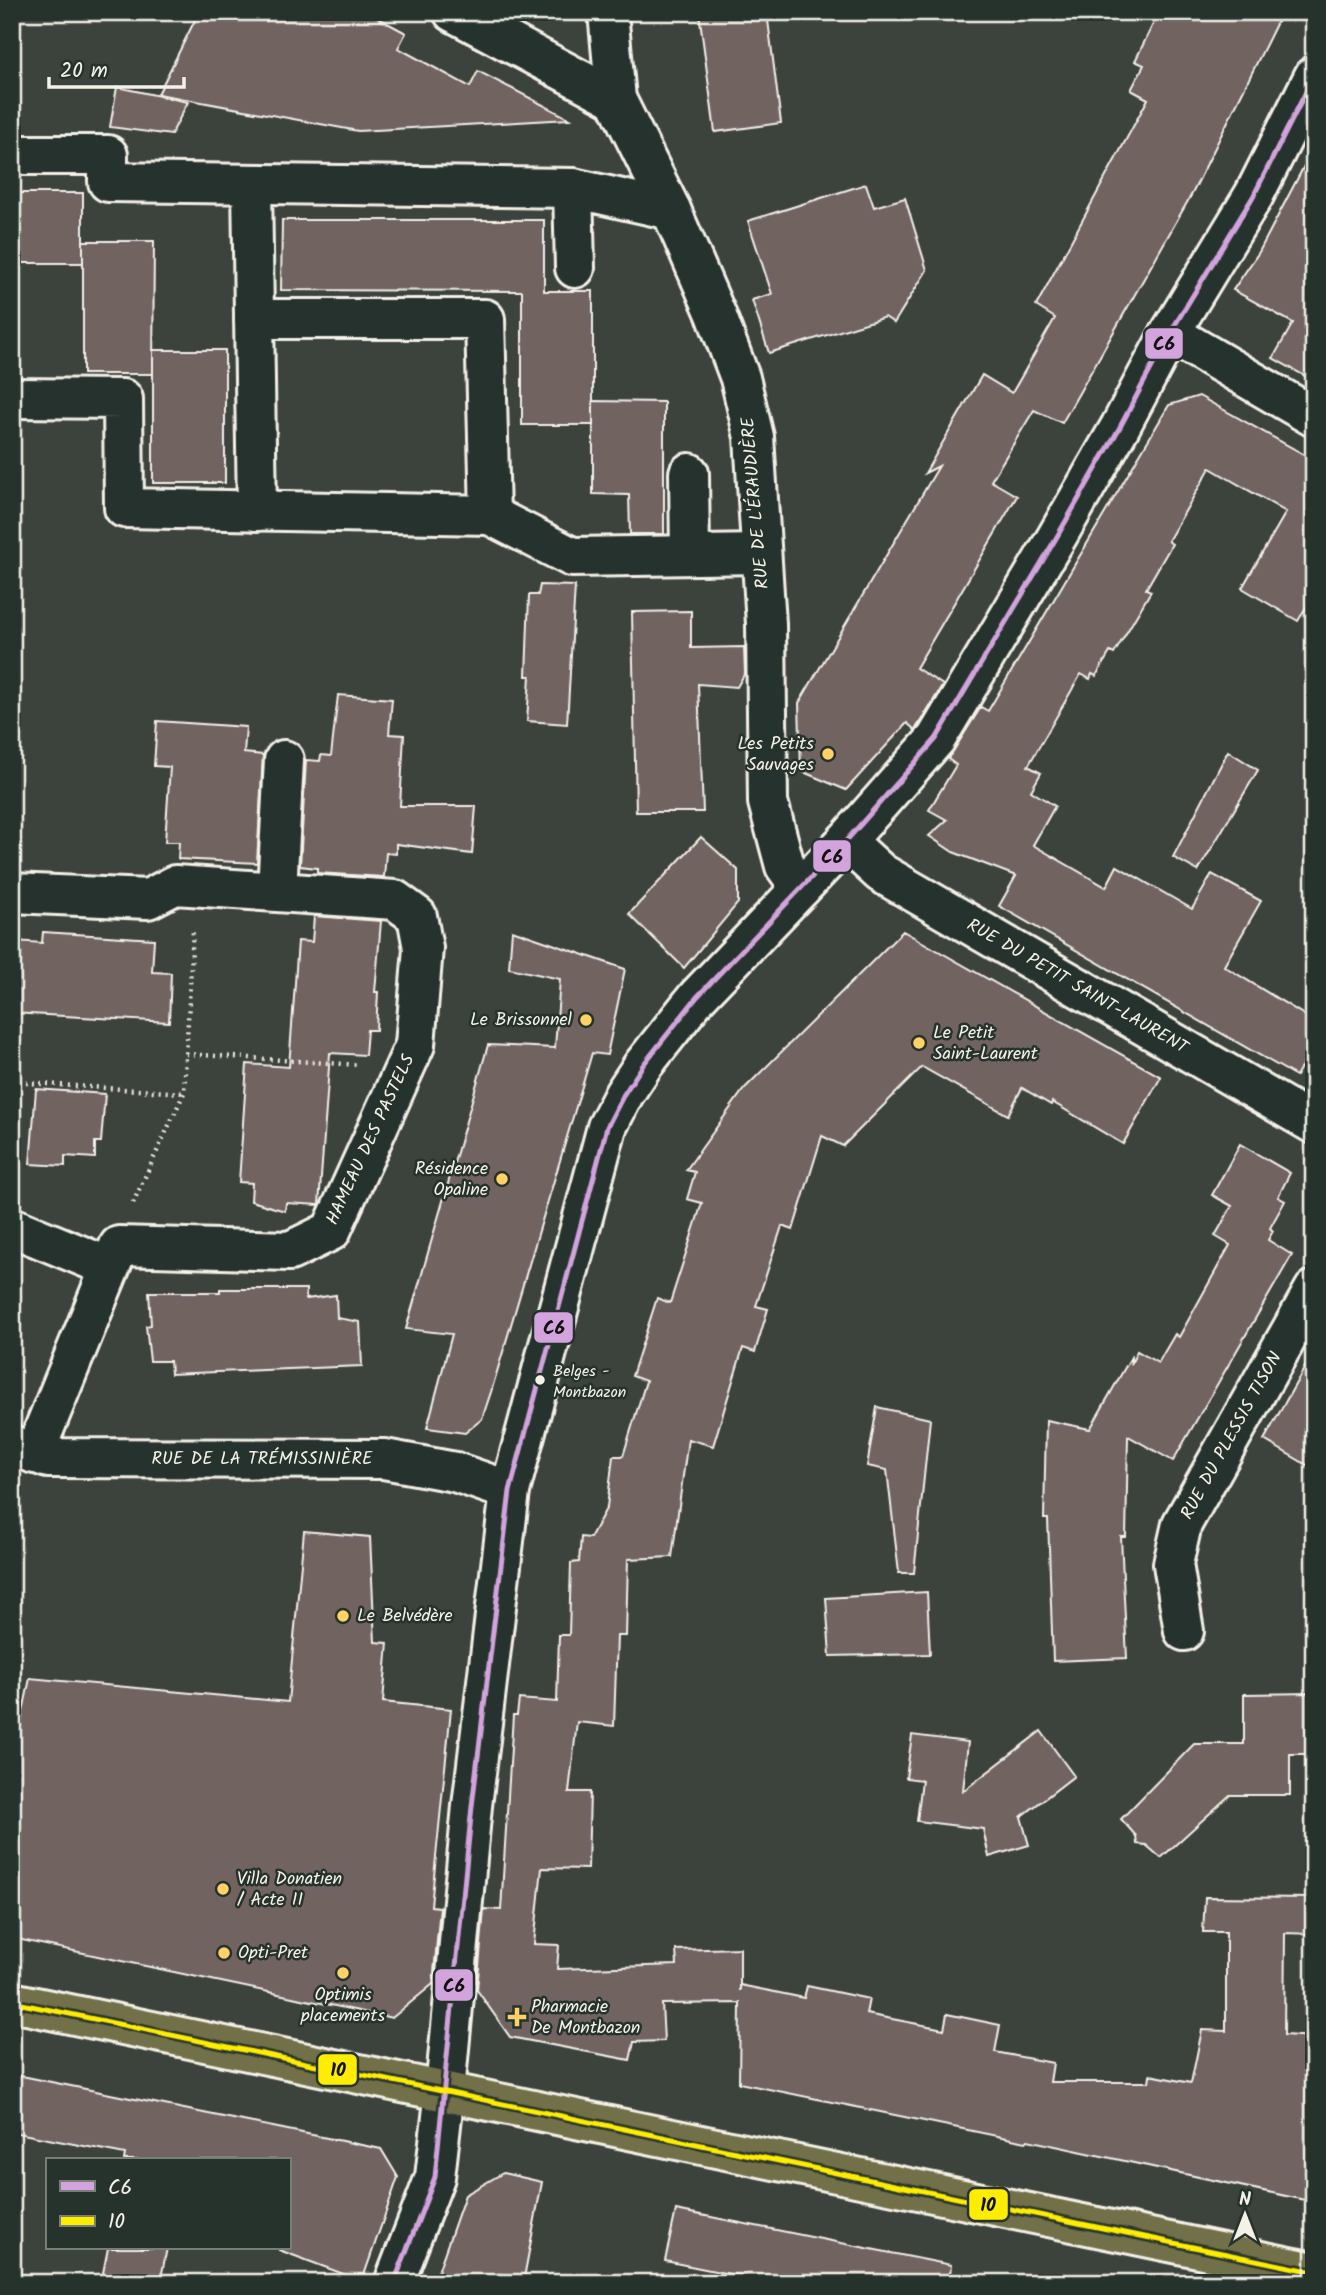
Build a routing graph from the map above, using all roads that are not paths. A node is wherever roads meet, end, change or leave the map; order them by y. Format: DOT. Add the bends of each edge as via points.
graph roads {
  1 [pos="453,12"];
  2 [pos="608,12"];
  3 [pos="1314,76"];
  4 [pos="616,99"];
  5 [pos="12,155"];
  6 [pos="252,184"];
  7 [pos="573,188"];
  8 [pos="671,210"];
  9 [pos="575,268"];
  10 [pos="254,319"];
  11 [pos="1170,333"];
  12 [pos="12,398"];
  13 [pos="1314,417"];
  14 [pos="689,473"];
  15 [pos="257,511"];
  16 [pos="490,515"];
  17 [pos="761,554"];
  18 [pos="690,555"];
  19 [pos="284,760"];
  20 [pos="846,841"];
  21 [pos="801,888"];
  22 [pos="277,891"];
  23 [pos="12,893"];
  24 [pos="1314,1124"];
  25 [pos="12,1227"];
  26 [pos="114,1257"];
  27 [pos="1314,1290"];
  28 [pos="23,1449"];
  29 [pos="510,1491"];
  30 [pos="1184,1631"];
  31 [pos="12,2002"];
  32 [pos="445,2091"];
  33 [pos="1314,2272"];
  34 [pos="394,2283"];
  1 -- 4 [label="street"];
  2 -- 4 [label="street, RUE DE L'ÉRAUDIÈRE"];
  3 -- 11 [label="street" via="1254,195"];
  4 -- 8 [label="street, RUE DE L'ÉRAUDIÈRE"];
  5 -- 6 [label="street" via="108,155 108,182"];
  6 -- 7 [label="street"];
  6 -- 10 [label="street"];
  7 -- 8 [label="street"];
  7 -- 9 [label="street"];
  8 -- 17 [label="street, RUE DE L'ÉRAUDIÈRE" via="740,377 754,437"];
  10 -- 15 [label="street"];
  10 -- 16 [label="street" via="485,319"];
  11 -- 13 [label="street"];
  11 -- 20 [label="street" via="1055,540 942,728"];
  12 -- 15 [label="street" via="123,399 124,508"];
  14 -- 18 [label="street"];
  15 -- 16 [label="street"];
  16 -- 18 [label="street" via="572,556"];
  17 -- 18 [label="street"];
  17 -- 21 [label="street, RUE DE L'ÉRAUDIÈRE" via="768,802 786,866"];
  19 -- 22 [label="street"];
  20 -- 21 [label="street"];
  20 -- 24 [label="street, RUE DU PETIT SAINT-LAURENT" via="881,873"];
  21 -- 29 [label="street" via="697,997 643,1065 607,1127"];
  22 -- 23 [label="street, HAMEAU DES PASTELS" via="175,885 148,899"];
  22 -- 26 [label="street, HAMEAU DES PASTELS" via="395,900 417,916 423,948 415,1045 331,1231 290,1251"];
  25 -- 26 [label="street, HAMEAU DES PASTELS"];
  26 -- 28 [label="street"];
  27 -- 30 [label="street, RUE DU PLESSIS TISON" via="1182,1524 1173,1564"];
  28 -- 29 [label="street, RUE DE LA TRÉMISSINIÈRE" via="48,1458 384,1459 454,1472"];
  29 -- 32 [label="street" via="472,1806"];
  31 -- 32 [label="main road"];
  32 -- 33 [label="main road"];
  32 -- 34 [label="street" via="435,2177"];
}
